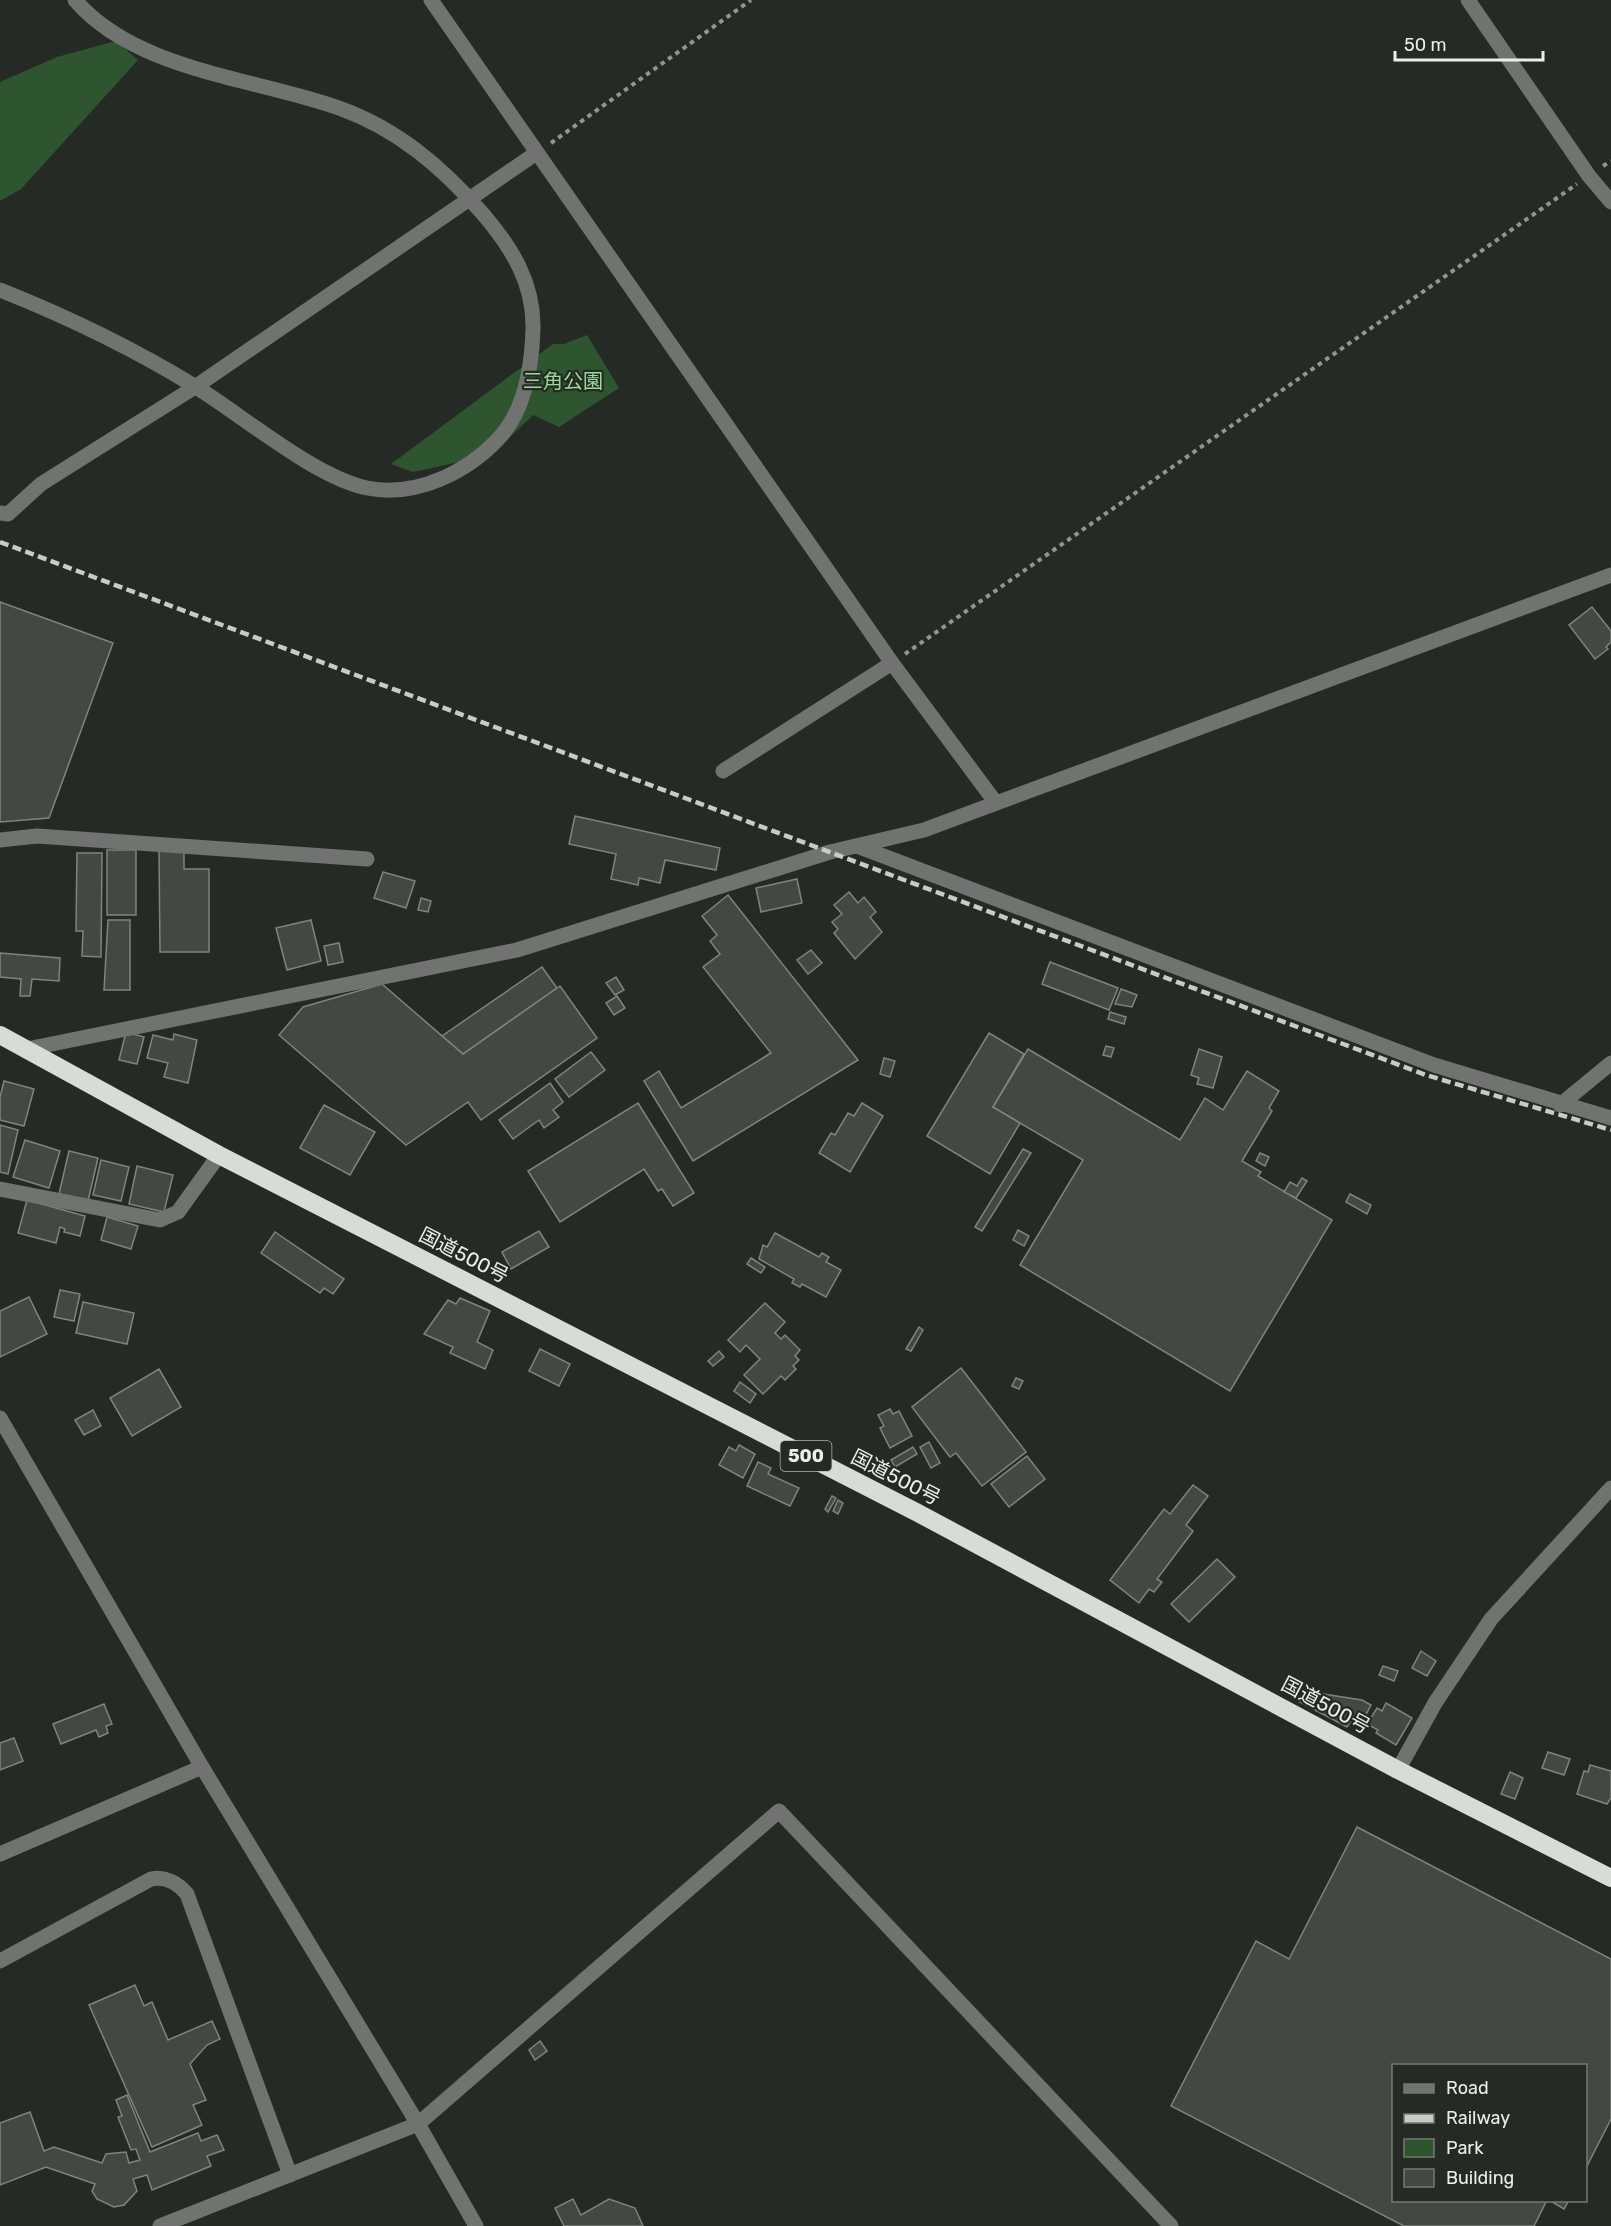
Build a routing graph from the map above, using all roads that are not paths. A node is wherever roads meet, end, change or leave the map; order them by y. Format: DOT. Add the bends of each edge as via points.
graph roads {
  1 [pos="75,0"];
  2 [pos="431,0"];
  3 [pos="1468,0"];
  4 [pos="536,154"];
  5 [pos="469,198"];
  6 [pos="1611,202"];
  7 [pos="0,290"];
  8 [pos="195,387"];
  9 [pos="0,513"];
  10 [pos="1611,574"];
  11 [pos="892,663"];
  12 [pos="723,771"];
  13 [pos="996,803"];
  14 [pos="0,840"];
  15 [pos="857,846"];
  16 [pos="368,860"];
  17 [pos="0,1035"];
  18 [pos="27,1049"];
  19 [pos="1611,1063"];
  20 [pos="1560,1105"];
  21 [pos="1611,1118"];
  22 [pos="219,1155"];
  23 [pos="0,1189"];
  24 [pos="0,1418"];
  25 [pos="1611,1488"];
  26 [pos="202,1767"];
  27 [pos="1398,1770"];
  28 [pos="0,1854"];
  29 [pos="1611,1878"];
  30 [pos="0,1961"];
  31 [pos="418,2124"];
  32 [pos="290,2175"];
  33 [pos="160,2226"];
  34 [pos="476,2226"];
  35 [pos="1171,2226"];
  1 -- 5 [label="street" via="110,33 144,49 340,108 384,128 422,154"];
  2 -- 4 [label="street"];
  3 -- 6 [label="street"];
  4 -- 5 [label="street"];
  4 -- 11 [label="street"];
  5 -- 8 [label="street"];
  5 -- 8 [label="street" via="505,239 525,275 533,314 532,363 509,428 486,452 460,470 402,489 368,489 315,466"];
  7 -- 8 [label="street" via="98,333"];
  8 -- 9 [label="street" via="41,484 8,513"];
  10 -- 13 [label="street"];
  11 -- 12 [label="street"];
  11 -- 13 [label="street"];
  13 -- 15 [label="street" via="924,830"];
  14 -- 16 [label="street" via="37,836"];
  15 -- 18 [label="street" via="517,950"];
  15 -- 20 [label="street" via="1434,1065"];
  17 -- 18 [label="highway, 国道500号 / 500"];
  18 -- 22 [label="highway, 国道500号 / 500"];
  19 -- 20 [label="street"];
  20 -- 21 [label="street"];
  22 -- 23 [label="street" via="178,1212 160,1220"];
  22 -- 27 [label="highway, 国道500号 / 500" via="918,1513"];
  24 -- 26 [label="street"];
  25 -- 27 [label="street" via="1491,1619 1435,1703"];
  26 -- 28 [label="street"];
  26 -- 31 [label="street"];
  27 -- 29 [label="highway, 国道500号 / 500"];
  30 -- 32 [label="street" via="151,1879 165,1879 182,1887"];
  31 -- 32 [label="street"];
  31 -- 34 [label="street"];
  31 -- 35 [label="street" via="779,1811"];
  32 -- 33 [label="street"];
}
